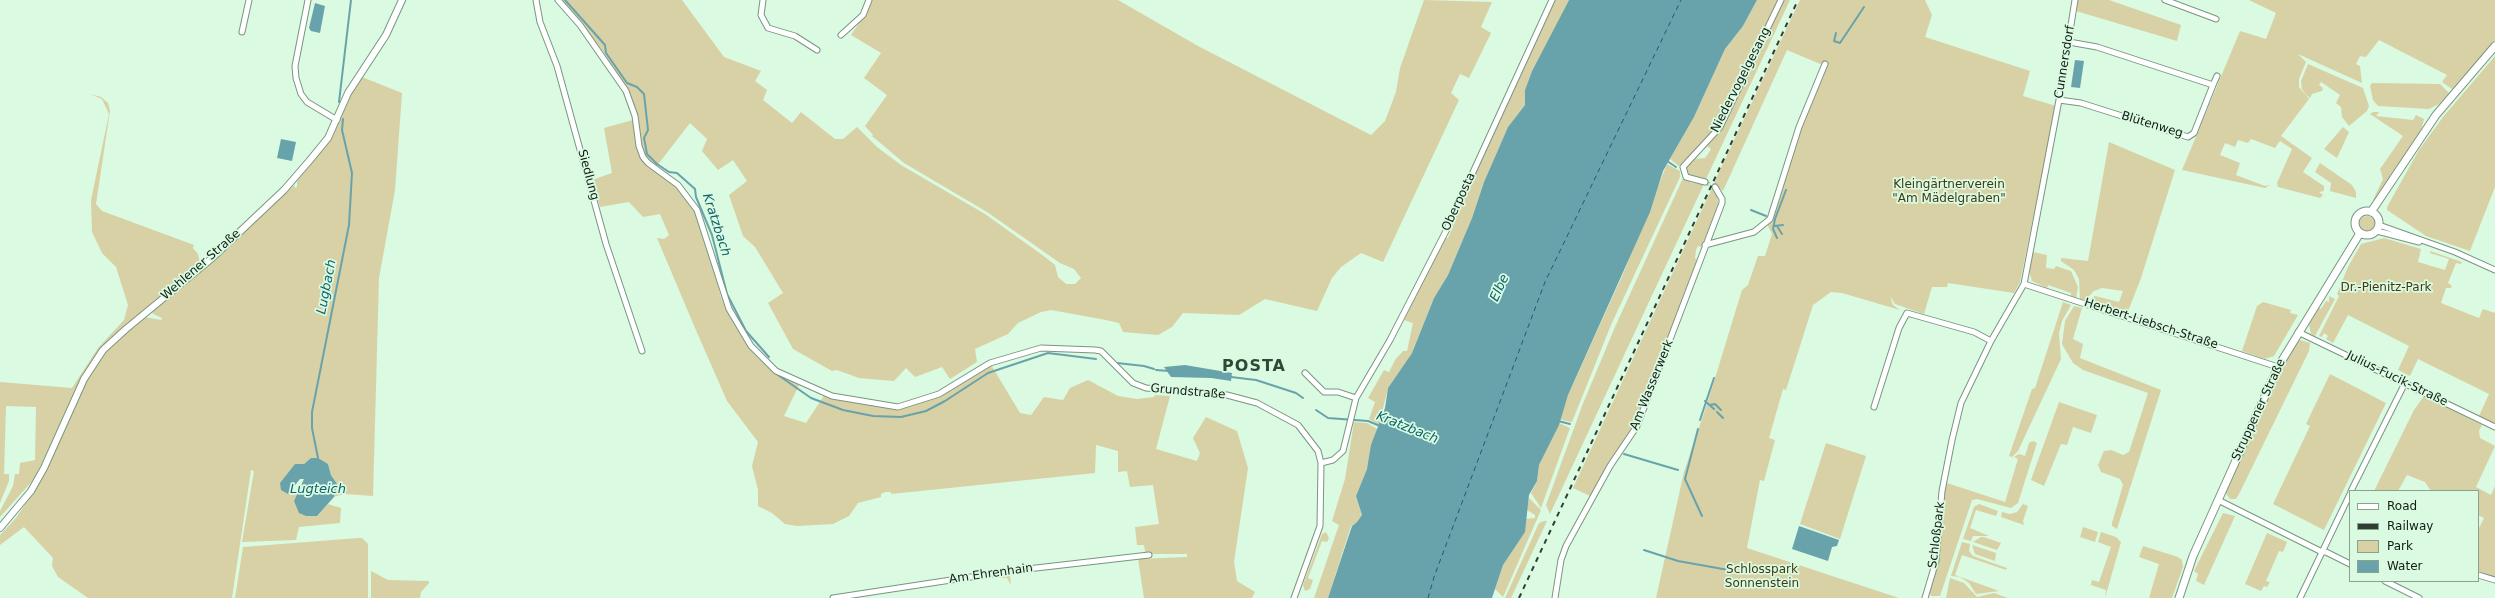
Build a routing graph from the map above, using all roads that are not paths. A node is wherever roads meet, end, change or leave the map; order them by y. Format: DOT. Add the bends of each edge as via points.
graph roads {
  1 [pos="249,0"];
  2 [pos="308,0"];
  3 [pos="402,0"];
  4 [pos="537,0"];
  5 [pos="558,0"];
  6 [pos="763,0"];
  7 [pos="869,0"];
  8 [pos="1552,0"];
  9 [pos="1781,0"];
  10 [pos="2075,0"];
  11 [pos="2165,0"];
  12 [pos="2216,19"];
  13 [pos="242,32"];
  14 [pos="841,36"];
  15 [pos="2069,42"];
  16 [pos="2495,46"];
  17 [pos="817,50"];
  18 [pos="1825,64"];
  19 [pos="2217,76"];
  20 [pos="2213,85"];
  21 [pos="2059,100"];
  22 [pos="337,120"];
  23 [pos="1704,182"];
  24 [pos="1715,187"];
  25 [pos="2374,214"];
  26 [pos="2378,228"];
  27 [pos="2360,233"];
  28 [pos="1705,244"];
  29 [pos="2495,270"];
  30 [pos="2024,284"];
  31 [pos="2298,332"];
  32 [pos="1991,341"];
  33 [pos="642,351"];
  34 [pos="2278,367"];
  35 [pos="1305,373"];
  36 [pos="2405,383"];
  37 [pos="1356,398"];
  38 [pos="1874,407"];
  39 [pos="2495,428"];
  40 [pos="1321,463"];
  41 [pos="2352,490"];
  42 [pos="2349,496"];
  43 [pos="2218,500"];
  44 [pos="0,528"];
  45 [pos="2322,552"];
  46 [pos="1149,555"];
  47 [pos="2349,564"];
  48 [pos="2479,575"];
  49 [pos="2495,580"];
  50 [pos="2387,582"];
  51 [pos="833,598"];
  52 [pos="1294,598"];
  53 [pos="1555,598"];
  54 [pos="1925,598"];
  55 [pos="2179,598"];
  56 [pos="2300,598"];
  57 [pos="2419,598"];
  1 -- 13 [label="street"];
  2 -- 22 [label="street" via="295,66 296,78 301,94 307,102"];
  3 -- 22 [label="street, Wehlener Straße" via="386,35 348,93"];
  4 -- 33 [label="street, Siedlung" via="540,22 557,66 606,244"];
  5 -- 40 [label="street, Grundstraße" via="580,25 626,91 635,116 643,157 678,184 697,210 729,309 751,346 776,371 832,396 898,407 939,394 990,363 1041,348 1101,351 1125,376 1140,386 1158,391 1213,393 1236,397 1277,413 1304,431 1318,450"];
  6 -- 17 [label="street" via="761,15 765,26 795,36"];
  7 -- 14 [label="street" via="863,15"];
  8 -- 37 [label="street, Oberposta" via="1446,231 1390,340"];
  9 -- 23 [label="street, Niedervogelgesang" via="1720,127 1685,163 1684,174 1691,180"];
  10 -- 15 [label="street, Cunnersdorf"];
  11 -- 12 [label="street"];
  15 -- 20 [label="street" via="2097,47"];
  15 -- 21 [label="street, Cunnersdorf"];
  16 -- 25 [label="main road" via="2436,115"];
  18 -- 28 [label="street" via="1799,127 1770,219 1754,232"];
  19 -- 20 [label="street, Blütenweg"];
  20 -- 21 [label="street, Blütenweg" via="2194,133 2188,137 2082,103"];
  21 -- 30 [label="street, Cunnersdorf"];
  22 -- 44 [label="street, Wehlener Straße" via="328,138 284,190 211,260 103,350 84,379 34,485"];
  24 -- 28 [label="street, Am Wasserwerk" via="1722,203"];
  25 -- 26 [label="main road"];
  25 -- 27 [label="main road" via="2363,212 2356,218 2355,228"];
  26 -- 27 [label="main road" via="2367,236"];
  26 -- 29 [label="street" via="2455,252"];
  27 -- 31 [label="main road, Struppener Straße"];
  28 -- 53 [label="street, Am Wasserwerk" via="1636,426 1610,466 1566,546"];
  30 -- 32 [label="street, Schloßpark"];
  30 -- 34 [label="street, Herbert-Liebsch-Straße"];
  31 -- 34 [label="main road, Struppener Straße"];
  31 -- 36 [label="street, Julius-Fucik-Straße"];
  32 -- 38 [label="street" via="1956,326 1907,313 1899,328"];
  32 -- 54 [label="street, Schloßpark" via="1961,403 1946,472 1936,561"];
  34 -- 43 [label="main road, Struppener Straße"];
  35 -- 37 [label="street" via="1318,387 1328,393 1338,392"];
  36 -- 39 [label="street, Julius-Fucik-Straße"];
  36 -- 41 [label="street"];
  37 -- 40 [label="street, Oberposta" via="1343,451 1333,460"];
  40 -- 52 [label="street" via="1320,526"];
  42 -- 45 [label="street"];
  43 -- 45 [label="street"];
  43 -- 55 [label="main road, Struppener Straße" via="2193,556"];
  45 -- 47 [label="street"];
  45 -- 56 [label="street"];
  46 -- 51 [label="street, Am Ehrenhain" via="1010,571"];
  48 -- 49 [label="street"];
  50 -- 57 [label="street"];
}
